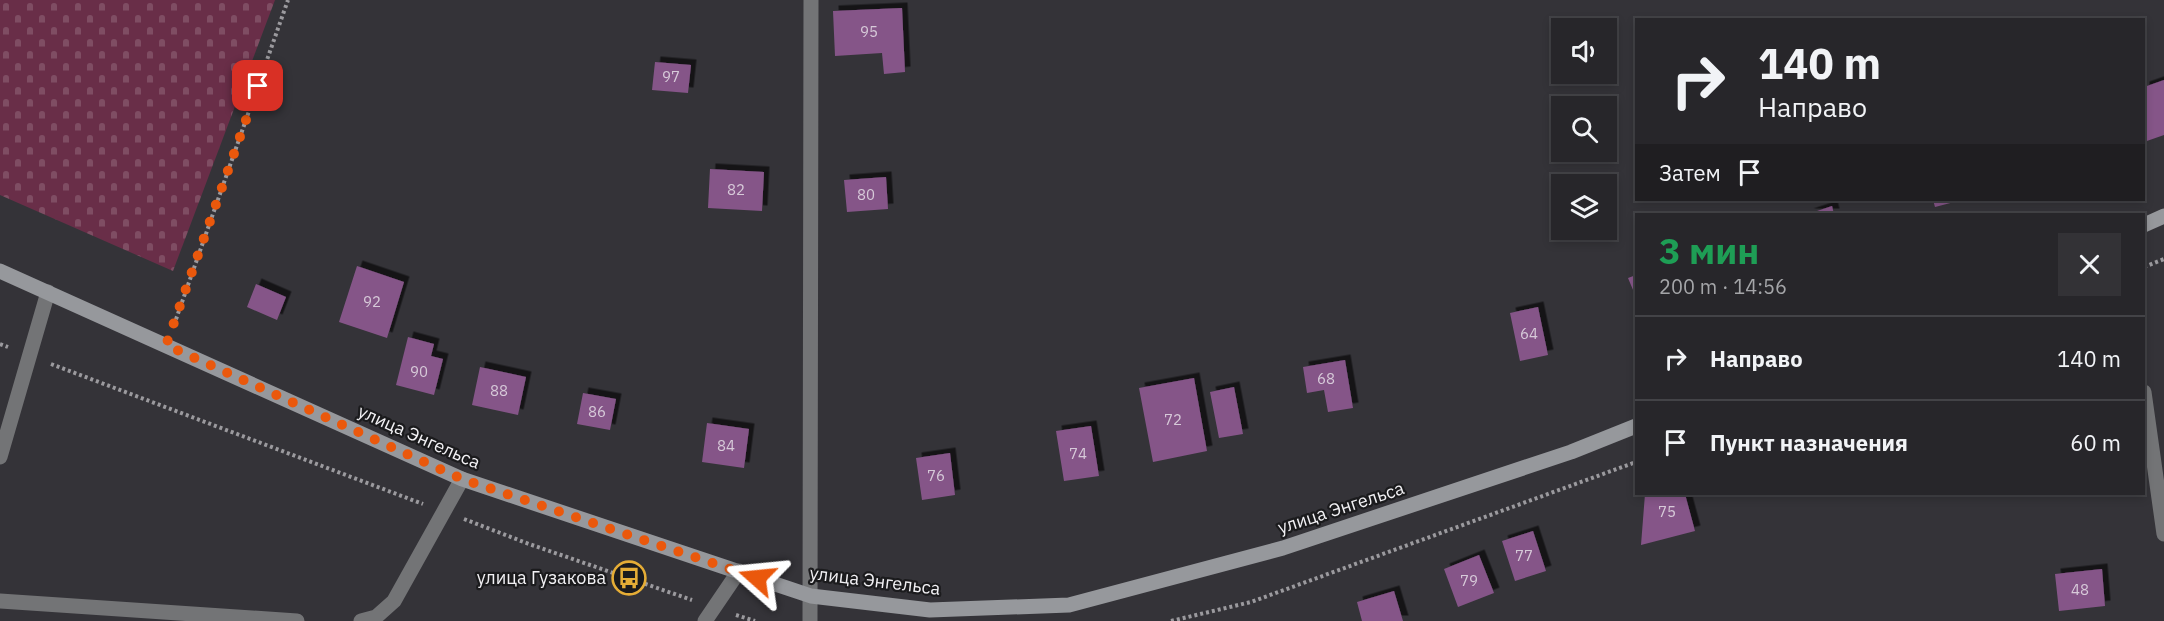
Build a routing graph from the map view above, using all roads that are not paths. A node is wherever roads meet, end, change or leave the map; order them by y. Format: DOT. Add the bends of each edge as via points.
graph roads {
  1 [pos="811,0"];
  2 [pos="2164,216"];
  3 [pos="2145,225"];
  4 [pos="0,271"];
  5 [pos="48,292"];
  6 [pos="2145,399"];
  7 [pos="1635,426"];
  8 [pos="0,457"];
  9 [pos="462,479"];
  10 [pos="2164,534"];
  11 [pos="739,572"];
  12 [pos="812,596"];
  13 [pos="0,601"];
  14 [pos="297,621"];
  15 [pos="361,621"];
  16 [pos="705,621"];
  17 [pos="810,621"];
  1 -- 12 [label="street"];
  2 -- 3 [label="main road"];
  4 -- 5 [label="main road, улица Энгельса"];
  5 -- 8 [label="street"];
  5 -- 9 [label="main road, улица Энгельса"];
  6 -- 10 [label="street"];
  7 -- 12 [label="main road, улица Энгельса" via="1571,452 1283,548 1069,605 930,610"];
  9 -- 11 [label="main road, улица Энгельса"];
  9 -- 15 [label="street" via="394,601 376,617"];
  11 -- 12 [label="main road, улица Энгельса"];
  11 -- 16 [label="street"];
  12 -- 17 [label="street"];
  13 -- 14 [label="street"];
}
